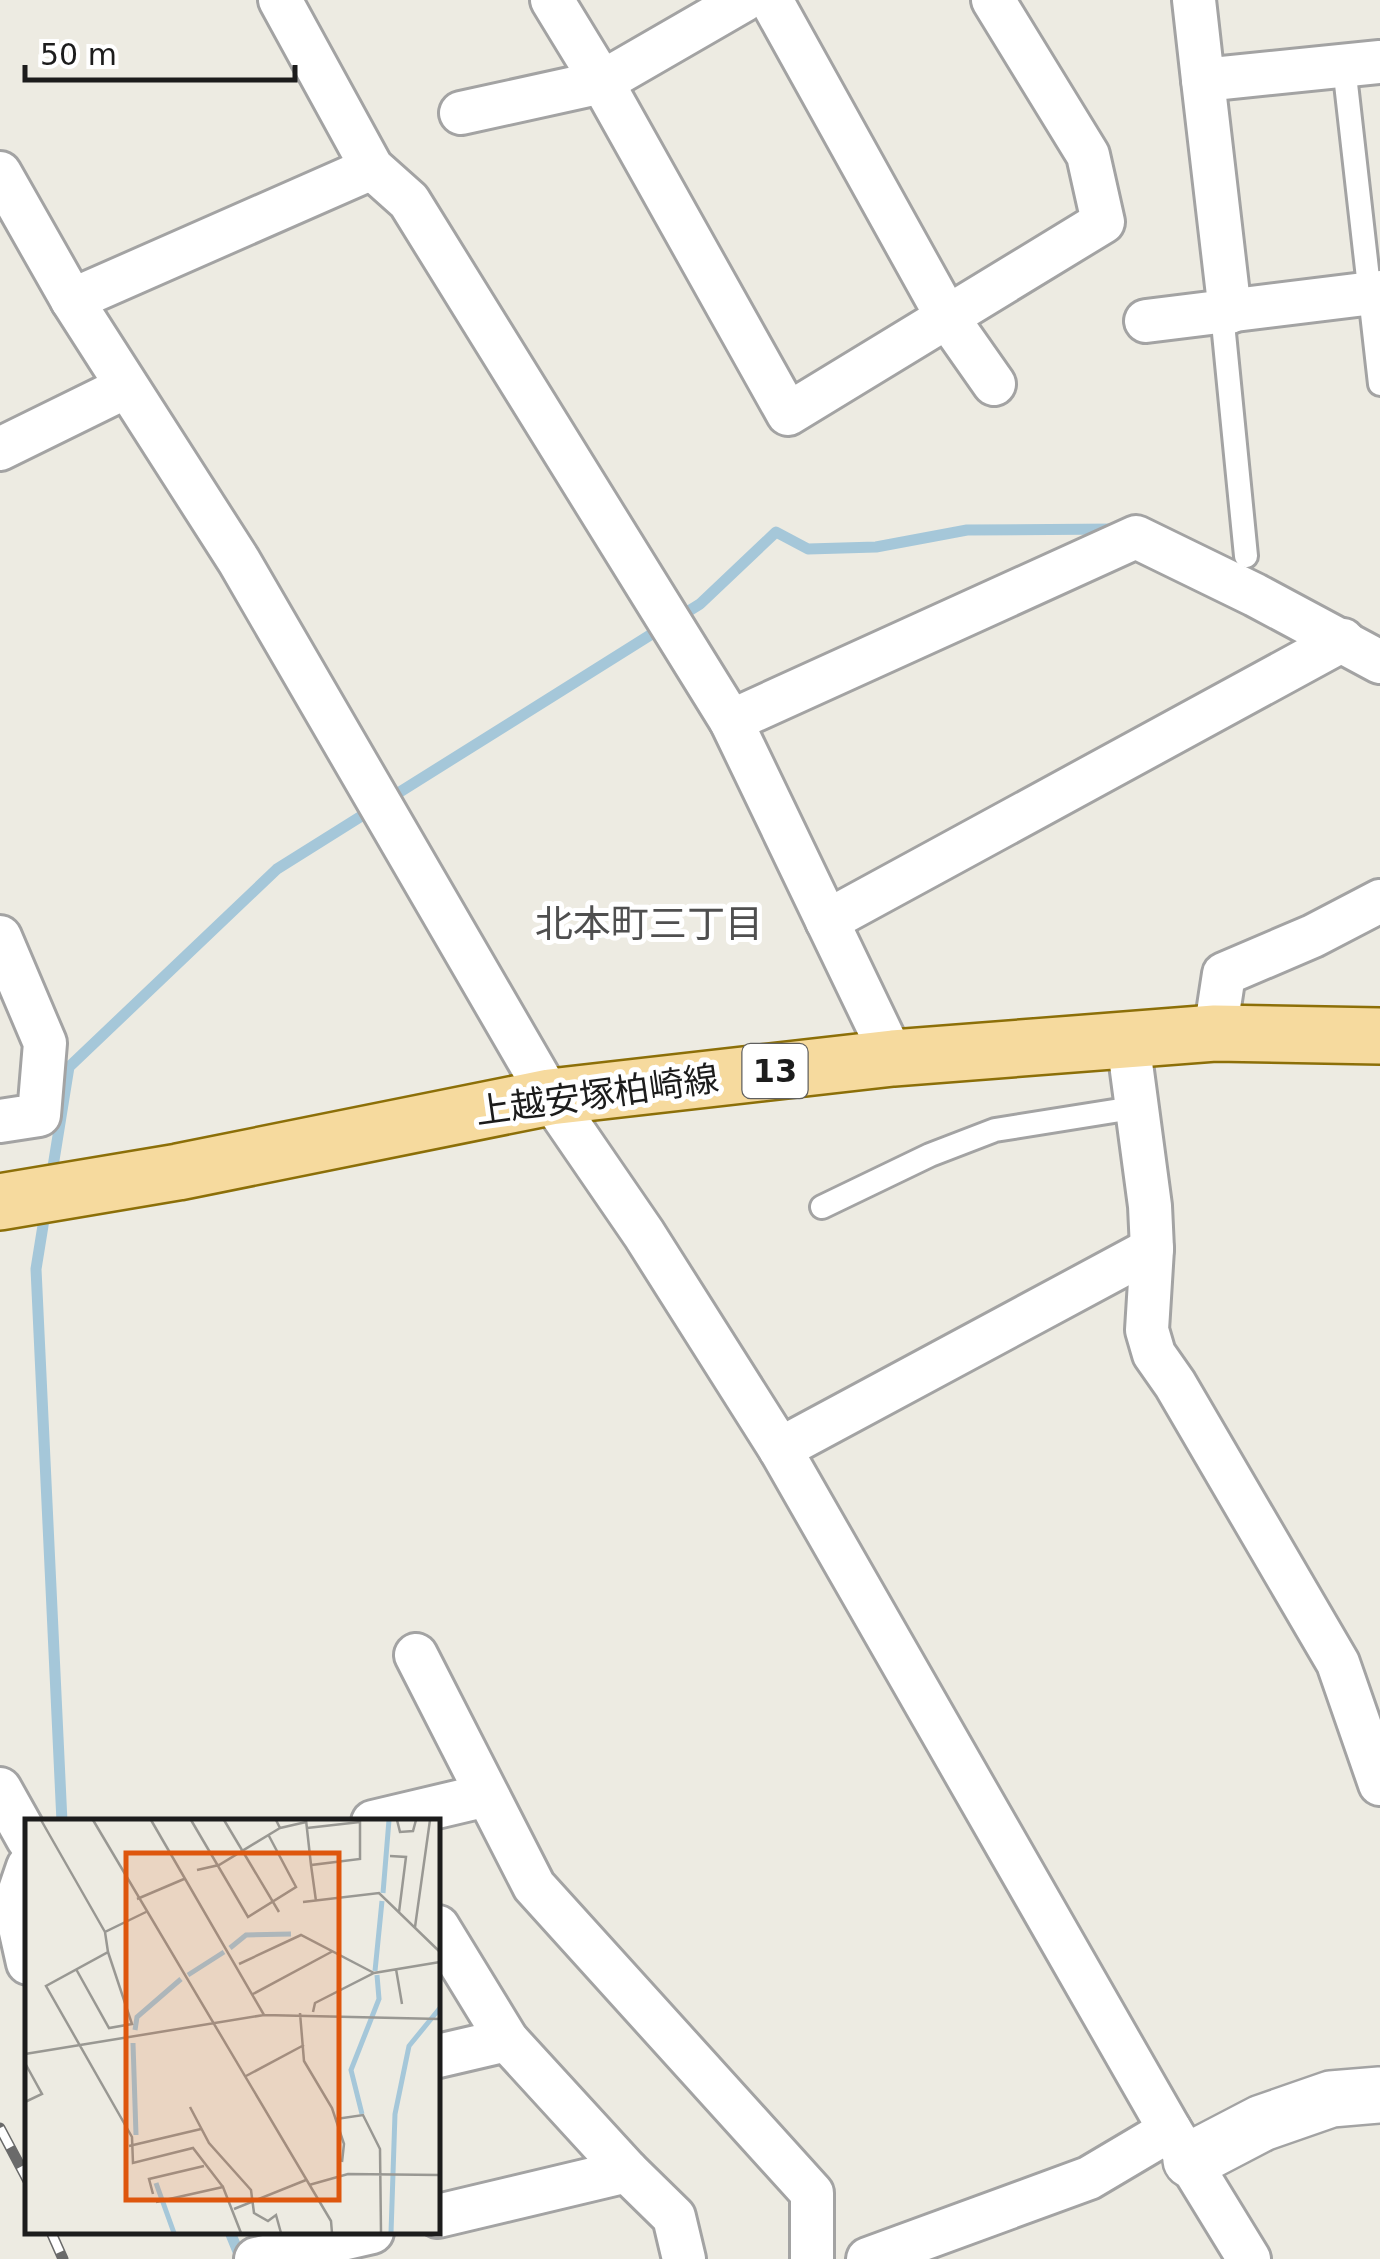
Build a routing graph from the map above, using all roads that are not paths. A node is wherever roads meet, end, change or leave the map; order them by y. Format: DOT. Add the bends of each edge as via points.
graph roads {
  1 [pos="280,0"];
  2 [pos="552,0"];
  3 [pos="744,0"];
  4 [pos="772,0"];
  5 [pos="993,0"];
  6 [pos="1194,0"];
  7 [pos="1362,64"];
  8 [pos="1202,80"];
  9 [pos="602,82"];
  10 [pos="461,113"];
  11 [pos="372,168"];
  12 [pos="0,172"];
  13 [pos="1374,292"];
  14 [pos="72,300"];
  15 [pos="1226,312"];
  16 [pos="947,316"];
  17 [pos="1146,321"];
  18 [pos="994,384"];
  19 [pos="1380,384"];
  20 [pos="126,387"];
  21 [pos="0,449"];
  22 [pos="1246,556"];
  23 [pos="1343,640"];
  24 [pos="1380,662"];
  25 [pos="731,721"];
  26 [pos="1380,902"];
  27 [pos="827,921"];
  28 [pos="0,936"];
  29 [pos="1215,1033"];
  30 [pos="1380,1036"];
  31 [pos="1128,1041"];
  32 [pos="893,1058"];
  33 [pos="550,1096"];
  34 [pos="1139,1107"];
  35 [pos="0,1122"];
  36 [pos="0,1202"];
  37 [pos="822,1207"];
  38 [pos="1152,1250"];
  39 [pos="780,1449"];
  40 [pos="416,1655"];
  41 [pos="1371,1728"];
  42 [pos="1380,1784"];
  43 [pos="0,1790"];
  44 [pos="487,1795"];
  45 [pos="386,1819"];
  46 [pos="25,1834"];
  47 [pos="23,1891"];
  48 [pos="25,1920"];
  49 [pos="440,1930"];
  50 [pos="508,2040"];
  51 [pos="440,2056"];
  52 [pos="1380,2095"];
  53 [pos="1180,2145"];
  54 [pos="627,2171"];
  55 [pos="440,2216"];
  56 [pos="363,2234"];
  57 [pos="256,2259"];
  58 [pos="684,2259"];
  59 [pos="812,2259"];
  60 [pos="868,2259"];
  61 [pos="1249,2259"];
  1 -- 11 [label="street"];
  2 -- 9 [label="street"];
  3 -- 9 [label="street"];
  4 -- 16 [label="street"];
  5 -- 16 [label="street" via="1088,155 1103,222"];
  6 -- 8 [label="street"];
  7 -- 8 [label="street"];
  7 -- 13 [label="lane"];
  8 -- 15 [label="street"];
  9 -- 10 [label="street"];
  9 -- 16 [label="street" via="788,414"];
  11 -- 14 [label="street"];
  11 -- 25 [label="street" via="409,201"];
  12 -- 14 [label="street"];
  13 -- 15 [label="street"];
  13 -- 19 [label="lane"];
  14 -- 20 [label="street"];
  15 -- 17 [label="street"];
  15 -- 22 [label="lane"];
  16 -- 18 [label="street"];
  20 -- 21 [label="street"];
  20 -- 33 [label="street" via="238,560"];
  23 -- 24 [label="street"];
  23 -- 25 [label="street" via="1136,536"];
  23 -- 27 [label="street"];
  25 -- 27 [label="street"];
  26 -- 29 [label="street" via="1224,974"];
  27 -- 32 [label="street"];
  28 -- 35 [label="street" via="45,1042 39,1114"];
  29 -- 30 [label="main road, 上越安塚柏崎線 / 13"];
  29 -- 31 [label="main road, 上越安塚柏崎線 / 13"];
  31 -- 32 [label="main road, 上越安塚柏崎線 / 13"];
  31 -- 34 [label="street"];
  32 -- 33 [label="main road, 上越安塚柏崎線 / 13"];
  33 -- 36 [label="main road, 上越安塚柏崎線 / 13"];
  33 -- 39 [label="street"];
  34 -- 37 [label="lane" via="995,1130"];
  34 -- 38 [label="street"];
  38 -- 39 [label="street"];
  38 -- 41 [label="street" via="1148,1330 1154,1354"];
  39 -- 53 [label="street"];
  40 -- 44 [label="street"];
  41 -- 42 [label="street"];
  43 -- 46 [label="street"];
  44 -- 45 [label="street"];
  44 -- 59 [label="street" via="534,1886 812,2192"];
  47 -- 48 [label="street"];
  49 -- 50 [label="street"];
  50 -- 51 [label="street"];
  50 -- 54 [label="street"];
  52 -- 53 [label="street" via="1331,2099"];
  53 -- 60 [label="street"];
  53 -- 61 [label="street"];
  54 -- 55 [label="street"];
  54 -- 58 [label="street" via="674,2217"];
  56 -- 57 [label="street"];
}
